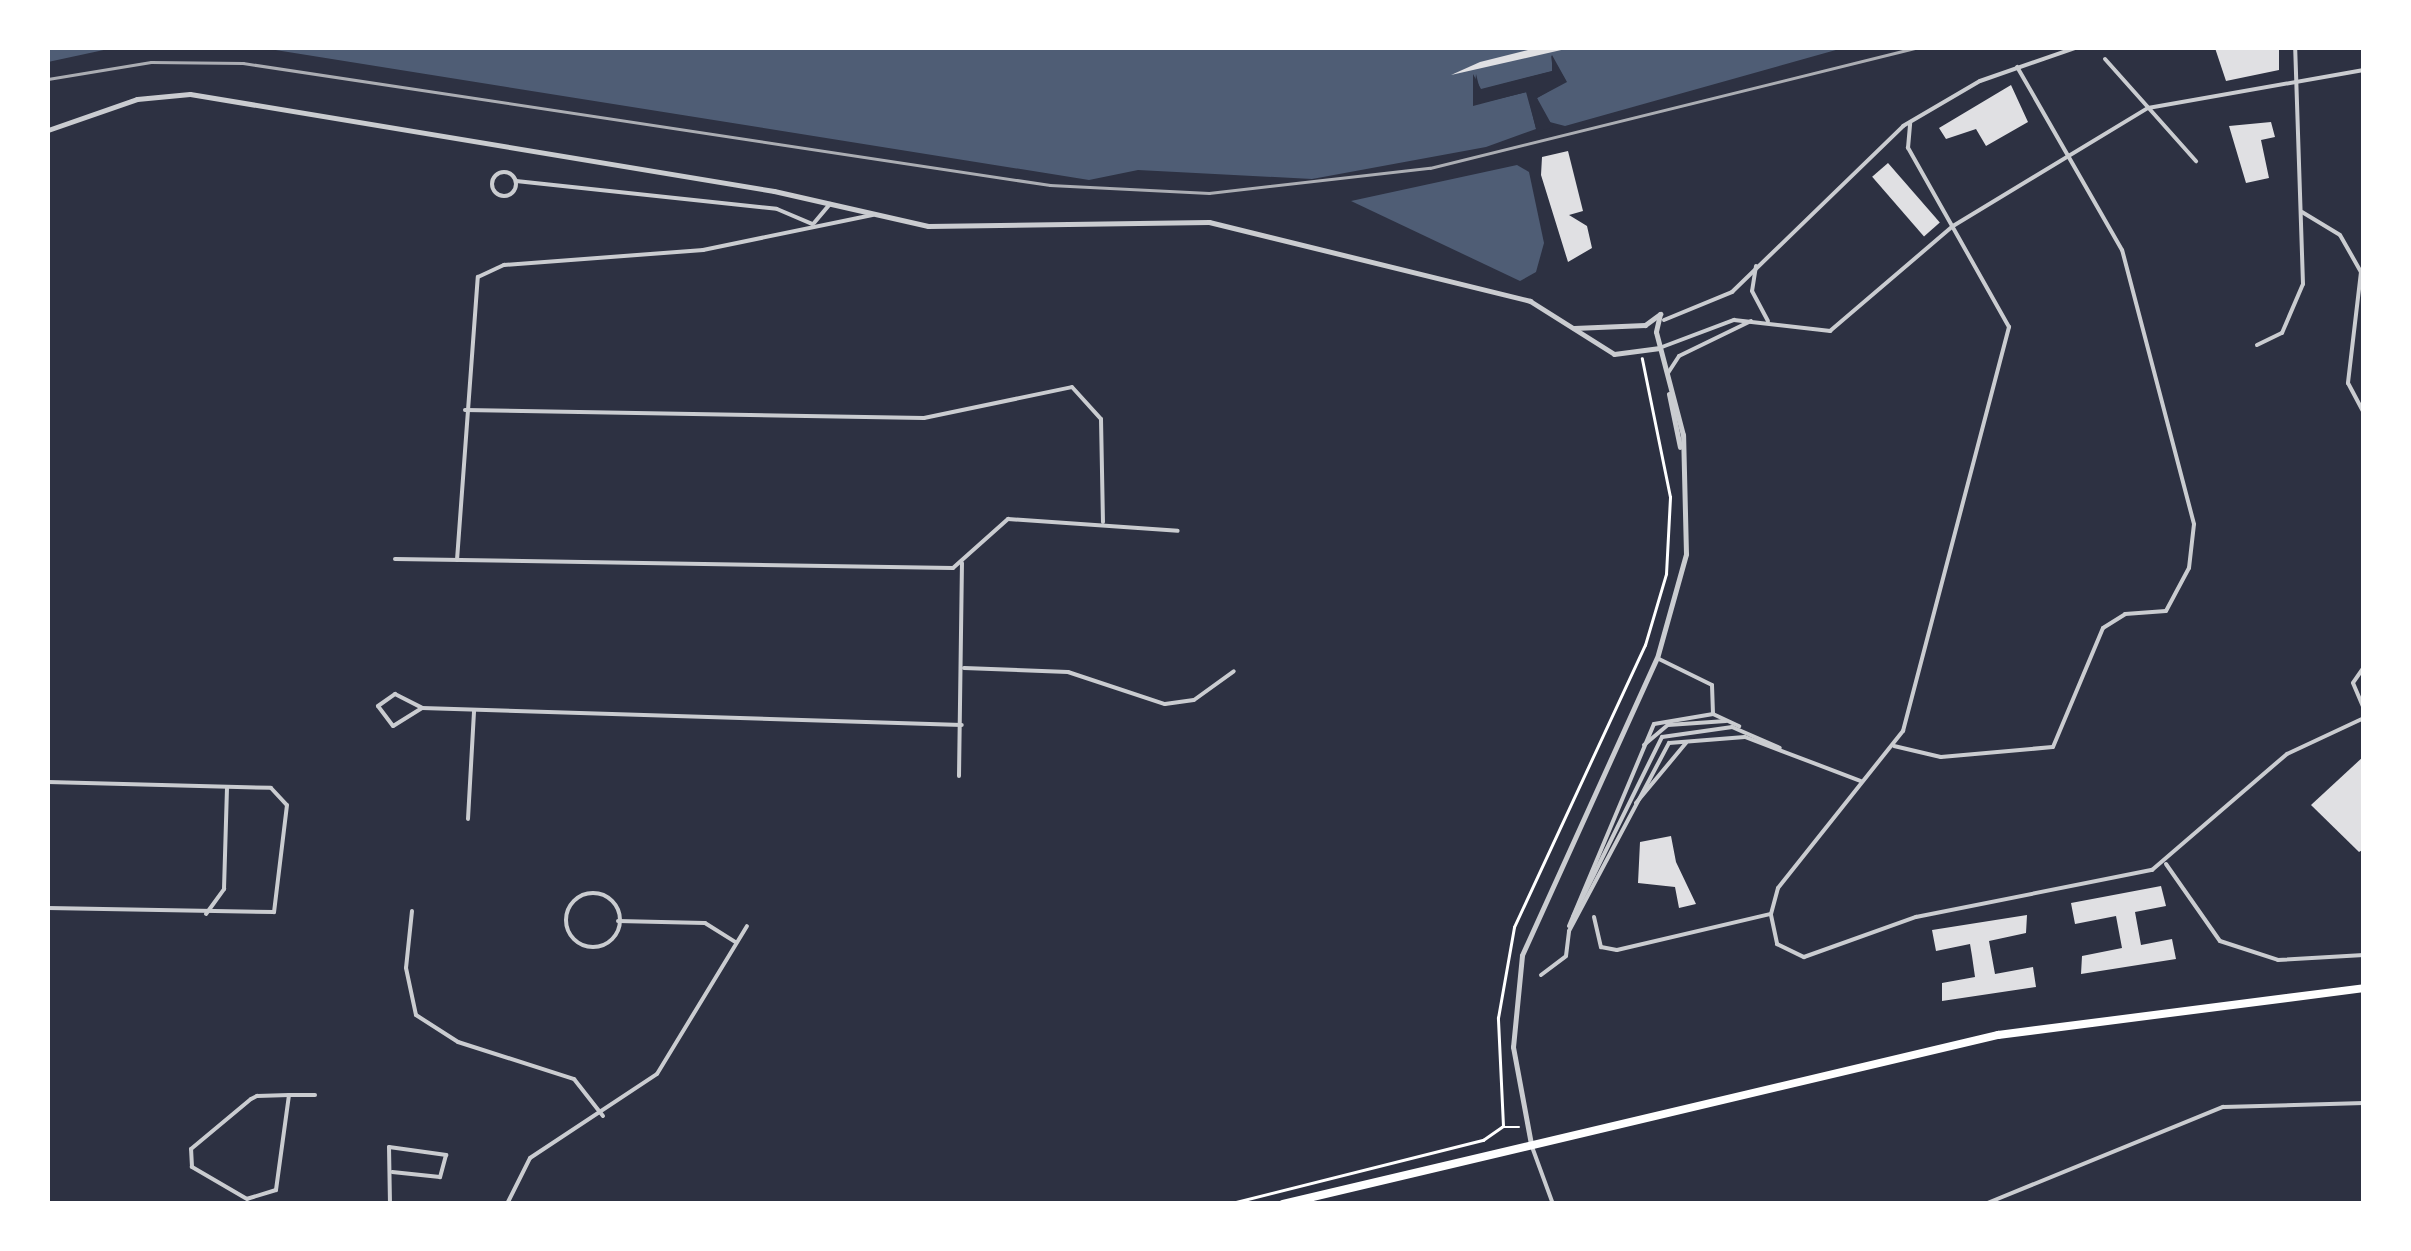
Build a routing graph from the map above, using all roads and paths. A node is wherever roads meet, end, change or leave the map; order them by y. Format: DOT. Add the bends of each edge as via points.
graph roads {
  1 [pos="2076,48"];
  2 [pos="2295,48"];
  3 [pos="2105,59"];
  4 [pos="2017,68"];
  5 [pos="2364,70"];
  6 [pos="2290,85"];
  7 [pos="2152,107"];
  8 [pos="1910,123"];
  9 [pos="48,130"];
  10 [pos="1889,141"];
  11 [pos="1908,148"];
  12 [pos="2070,156"];
  13 [pos="2196,161"];
  14 [pos="516,181"];
  15 [pos="830,204"];
  16 [pos="2302,212"];
  17 [pos="872,215"];
  18 [pos="812,224"];
  19 [pos="1953,226"];
  20 [pos="1758,261"];
  21 [pos="1664,320"];
  22 [pos="1752,321"];
  23 [pos="1771,323"];
  24 [pos="1645,324"];
  25 [pos="1572,328"];
  26 [pos="1656,332"];
  27 [pos="2257,345"];
  28 [pos="1660,348"];
  29 [pos="1643,365"];
  30 [pos="1666,377"];
  31 [pos="1669,394"];
  32 [pos="465,410"];
  33 [pos="2364,413"];
  34 [pos="1680,448"];
  35 [pos="1103,522"];
  36 [pos="1178,532"];
  37 [pos="395,559"];
  38 [pos="457,560"];
  39 [pos="962,563"];
  40 [pos="1657,658"];
  41 [pos="2364,667"];
  42 [pos="964,668"];
  43 [pos="1234,671"];
  44 [pos="422,708"];
  45 [pos="2364,709"];
  46 [pos="474,710"];
  47 [pos="1713,714"];
  48 [pos="2364,718"];
  49 [pos="1730,722"];
  50 [pos="962,726"];
  51 [pos="1746,730"];
  52 [pos="1704,739"];
  53 [pos="1894,746"];
  54 [pos="1638,753"];
  55 [pos="1790,753"];
  56 [pos="959,776"];
  57 [pos="1861,781"];
  58 [pos="48,782"];
  59 [pos="227,787"];
  60 [pos="1628,816"];
  61 [pos="468,819"];
  62 [pos="2166,864"];
  63 [pos="48,908"];
  64 [pos="412,911"];
  65 [pos="206,914"];
  66 [pos="1772,914"];
  67 [pos="1594,917"];
  68 [pos="618,921"];
  69 [pos="747,926"];
  70 [pos="1568,931"];
  71 [pos="736,942"];
  72 [pos="2364,955"];
  73 [pos="1540,975"];
  74 [pos="2364,988"];
  75 [pos="289,1095"];
  76 [pos="315,1095"];
  77 [pos="2364,1103"];
  78 [pos="602,1116"];
  79 [pos="1526,1125"];
  80 [pos="1502,1127"];
  81 [pos="1531,1144"];
  82 [pos="392,1172"];
  83 [pos="237,1195"];
  84 [pos="232,1204"];
  85 [pos="390,1204"];
  86 [pos="507,1204"];
  87 [pos="1228,1204"];
  88 [pos="1283,1204"];
  89 [pos="1553,1204"];
  90 [pos="1985,1204"];
  1 -- 4 [label="street"];
  2 -- 6 [label="street"];
  3 -- 7 [label="street"];
  4 -- 8 [label="street"];
  4 -- 12 [label="street"];
  5 -- 6 [label="street"];
  6 -- 7 [label="street"];
  6 -- 16 [label="street"];
  7 -- 12 [label="street"];
  7 -- 13 [label="street"];
  8 -- 10 [label="street"];
  8 -- 11 [label="street"];
  9 -- 15 [label="street" via="136,99 190,94"];
  10 -- 11 [label="street"];
  10 -- 20 [label="street"];
  11 -- 19 [label="street"];
  12 -- 19 [label="street"];
  12 -- 53 [label="street" via="2113,226 2153,357 2194,524 2189,568 2166,611 2125,614 2103,628 2053,746 1941,758"];
  14 -- 14 [label="street" via="501,173 493,188 506,196"];
  14 -- 18 [label="street" via="778,209"];
  15 -- 17 [label="street"];
  15 -- 18 [label="street"];
  16 -- 27 [label="street" via="2303,284 2293,319"];
  16 -- 33 [label="street" via="2340,235 2361,272 2348,384"];
  17 -- 18 [label="street"];
  17 -- 25 [label="street" via="960,230 1224,225 1530,301"];
  18 -- 32 [label="street" via="687,252 504,265 478,277"];
  19 -- 23 [label="street" via="1830,331"];
  19 -- 53 [label="street" via="2009,327"];
  20 -- 21 [label="street" via="1714,305"];
  20 -- 23 [label="street" via="1752,291"];
  21 -- 24 [label="street" via="1652,312"];
  21 -- 26 [label="street"];
  22 -- 23 [label="street"];
  22 -- 28 [label="street" via="1723,321"];
  22 -- 30 [label="street" via="1679,356"];
  24 -- 25 [label="street"];
  24 -- 26 [label="street"];
  25 -- 28 [label="street" via="1614,354"];
  26 -- 28 [label="street"];
  28 -- 30 [label="street"];
  29 -- 80 [label="path" via="1670,496 1669,560 1645,645 1514,927 1499,1011"];
  30 -- 31 [label="street"];
  31 -- 34 [label="street"];
  31 -- 34 [label="street"];
  32 -- 35 [label="street" via="924,418 1072,387 1098,406"];
  32 -- 38 [label="street"];
  34 -- 40 [label="street" via="1686,554"];
  35 -- 36 [label="street"];
  35 -- 39 [label="street" via="1008,520"];
  37 -- 38 [label="street"];
  38 -- 39 [label="street"];
  39 -- 42 [label="street"];
  40 -- 47 [label="street" via="1712,685"];
  40 -- 79 [label="street" via="1526,938 1513,1021"];
  41 -- 45 [label="street" via="2353,683"];
  42 -- 43 [label="street" via="1068,672 1164,704 1194,700"];
  42 -- 50 [label="street"];
  44 -- 44 [label="street" via="395,694 378,712 393,726"];
  44 -- 46 [label="street"];
  46 -- 50 [label="street"];
  46 -- 61 [label="street"];
  47 -- 49 [label="street"];
  47 -- 54 [label="street" via="1657,721"];
  48 -- 62 [label="street" via="2287,754"];
  49 -- 51 [label="street"];
  49 -- 54 [label="street" via="1668,725"];
  50 -- 56 [label="street"];
  51 -- 55 [label="street"];
  51 -- 70 [label="street" via="1662,737"];
  52 -- 55 [label="street" via="1746,737"];
  52 -- 60 [label="street" via="1676,749"];
  52 -- 60 [label="street" via="1663,747"];
  53 -- 57 [label="street"];
  54 -- 70 [label="street"];
  55 -- 57 [label="street"];
  57 -- 66 [label="street" via="1778,888"];
  58 -- 59 [label="street"];
  59 -- 65 [label="street" via="224,889"];
  59 -- 65 [label="street" via="282,796 283,894 266,915"];
  60 -- 70 [label="street"];
  62 -- 66 [label="street" via="1916,917 1804,956 1776,944"];
  62 -- 72 [label="street" via="2220,941 2278,960"];
  63 -- 65 [label="street"];
  64 -- 78 [label="street" via="406,968 416,1015 458,1042 574,1078"];
  66 -- 67 [label="street" via="1617,950 1602,947"];
  68 -- 68 [label="street" via="612,897 576,895 567,934 607,945"];
  68 -- 71 [label="street" via="705,923"];
  69 -- 71 [label="street"];
  70 -- 73 [label="street" via="1566,956"];
  71 -- 78 [label="street" via="665,1064"];
  74 -- 81 [label="highway" via="2044,1026"];
  75 -- 76 [label="street"];
  75 -- 83 [label="street" via="282,1184 256,1198"];
  75 -- 83 [label="street" via="251,1099 191,1150 192,1167"];
  77 -- 90 [label="street" via="2223,1107"];
  78 -- 86 [label="street" via="530,1158"];
  79 -- 80 [label="path"];
  79 -- 81 [label="street"];
  80 -- 87 [label="path" via="1483,1140"];
  81 -- 88 [label="highway"];
  81 -- 89 [label="street"];
  82 -- 82 [label="street" via="440,1177 446,1156 397,1144 385,1166"];
  82 -- 85 [label="street"];
  83 -- 84 [label="street"];
}
